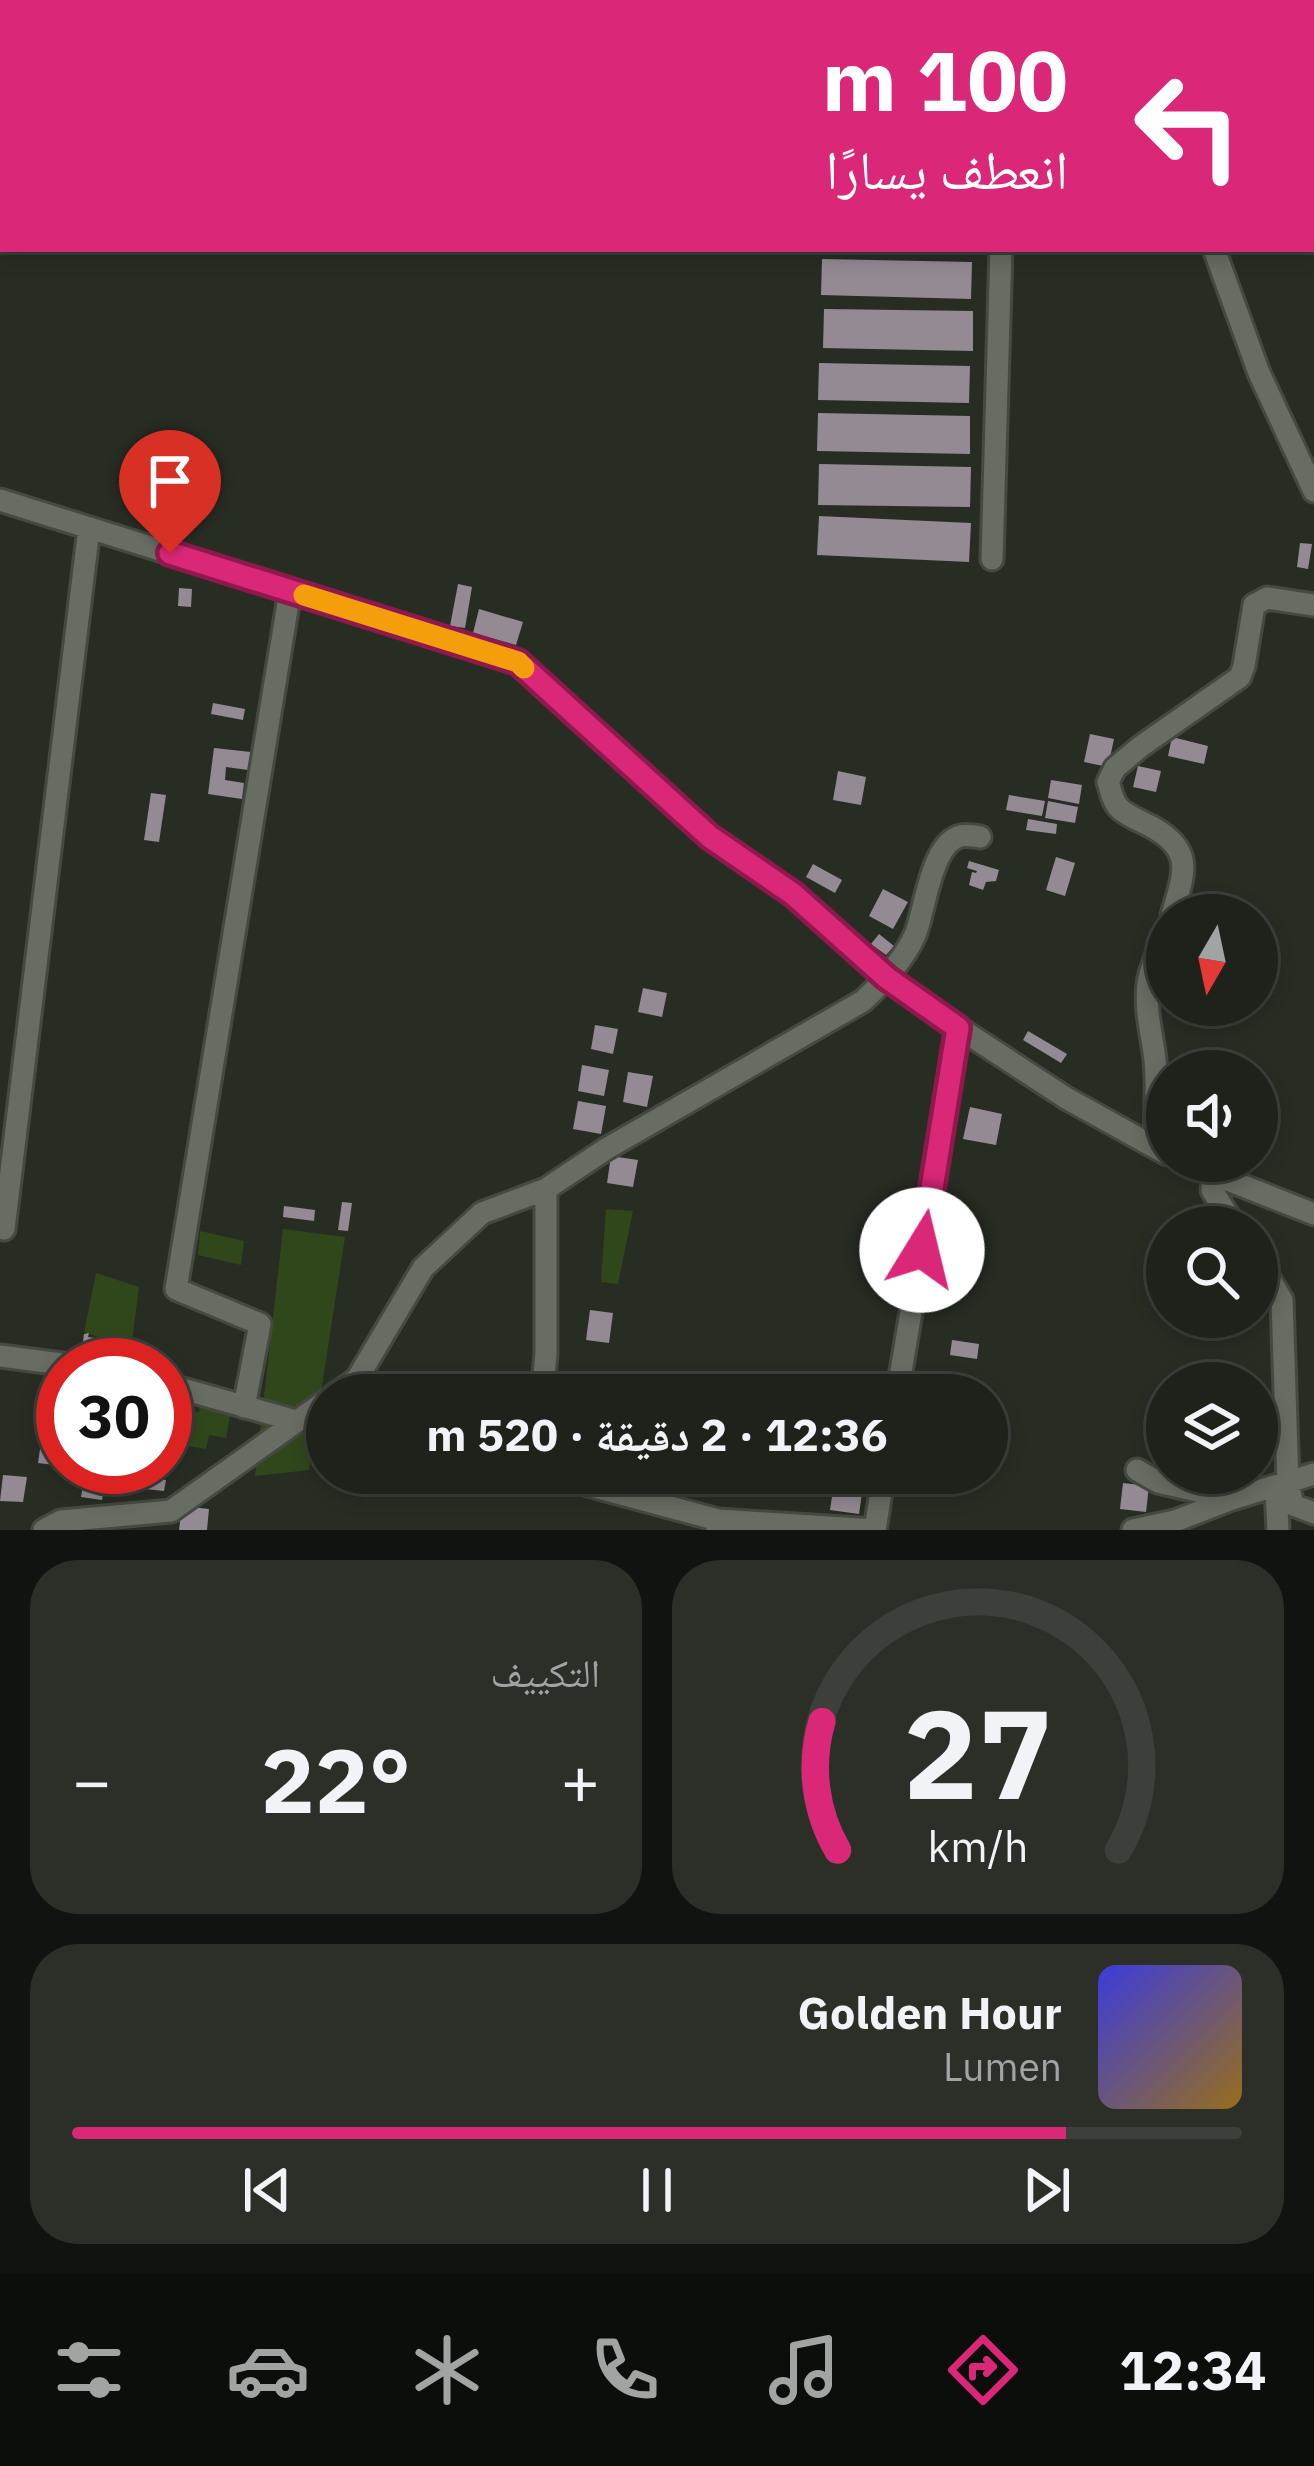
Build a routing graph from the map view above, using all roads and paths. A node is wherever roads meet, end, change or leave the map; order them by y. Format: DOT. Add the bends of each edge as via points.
graph roads {
  1 [pos="1001,252"];
  2 [pos="1215,252"];
  3 [pos="1312,484"];
  4 [pos="0,500"];
  5 [pos="89,528"];
  6 [pos="992,559"];
  7 [pos="290,591"];
  8 [pos="1314,605"];
  9 [pos="980,837"];
  10 [pos="1177,894"];
  11 [pos="887,978"];
  12 [pos="958,1028"];
  13 [pos="1146,1143"];
  14 [pos="1230,1182"];
  15 [pos="546,1189"];
  16 [pos="1314,1214"];
  17 [pos="4,1229"];
  18 [pos="1278,1293"];
  19 [pos="0,1356"];
  20 [pos="36,1361"];
  21 [pos="361,1374"];
  22 [pos="544,1374"];
  23 [pos="900,1374"];
  24 [pos="192,1392"];
  25 [pos="244,1407"];
  26 [pos="306,1414"];
  27 [pos="296,1421"];
  28 [pos="1137,1470"];
  29 [pos="1314,1474"];
  30 [pos="1282,1485"];
  31 [pos="613,1494"];
  32 [pos="881,1494"];
  33 [pos="1232,1499"];
  34 [pos="1314,1513"];
  35 [pos="717,1525"];
  36 [pos="1174,1526"];
  37 [pos="44,1530"];
  38 [pos="1133,1530"];
  39 [pos="1209,1530"];
  40 [pos="1278,1530"];
  1 -- 6 [label="street"];
  2 -- 3 [label="street" via="1259,373"];
  4 -- 5 [label="street"];
  5 -- 7 [label="street"];
  5 -- 17 [label="street"];
  7 -- 11 [label="street" via="518,662 710,837 793,894"];
  7 -- 25 [label="street" via="176,1289 260,1324"];
  8 -- 10 [label="street" via="1267,598 1254,605 1240,676 1140,747 1108,782 1121,810 1173,839 1182,854"];
  9 -- 11 [label="street" via="949,841 940,854 915,934"];
  11 -- 12 [label="street"];
  11 -- 15 [label="street" via="863,1001"];
  12 -- 13 [label="street"];
  12 -- 23 [label="street"];
  14 -- 16 [label="street"];
  15 -- 21 [label="street" via="482,1214 423,1268"];
  15 -- 22 [label="street"];
  18 -- 30 [label="street"];
  19 -- 20 [label="street"];
  24 -- 25 [label="street"];
  25 -- 27 [label="street"];
  26 -- 27 [label="street"];
  27 -- 37 [label="street" via="171,1511 61,1521"];
  28 -- 33 [label="street"];
  29 -- 30 [label="street"];
  30 -- 33 [label="street"];
  30 -- 34 [label="street" via="1293,1505"];
  30 -- 40 [label="street"];
  31 -- 35 [label="street"];
  32 -- 35 [label="street" via="875,1529"];
  33 -- 36 [label="street"];
  33 -- 39 [label="street"];
  36 -- 38 [label="street"];
}
